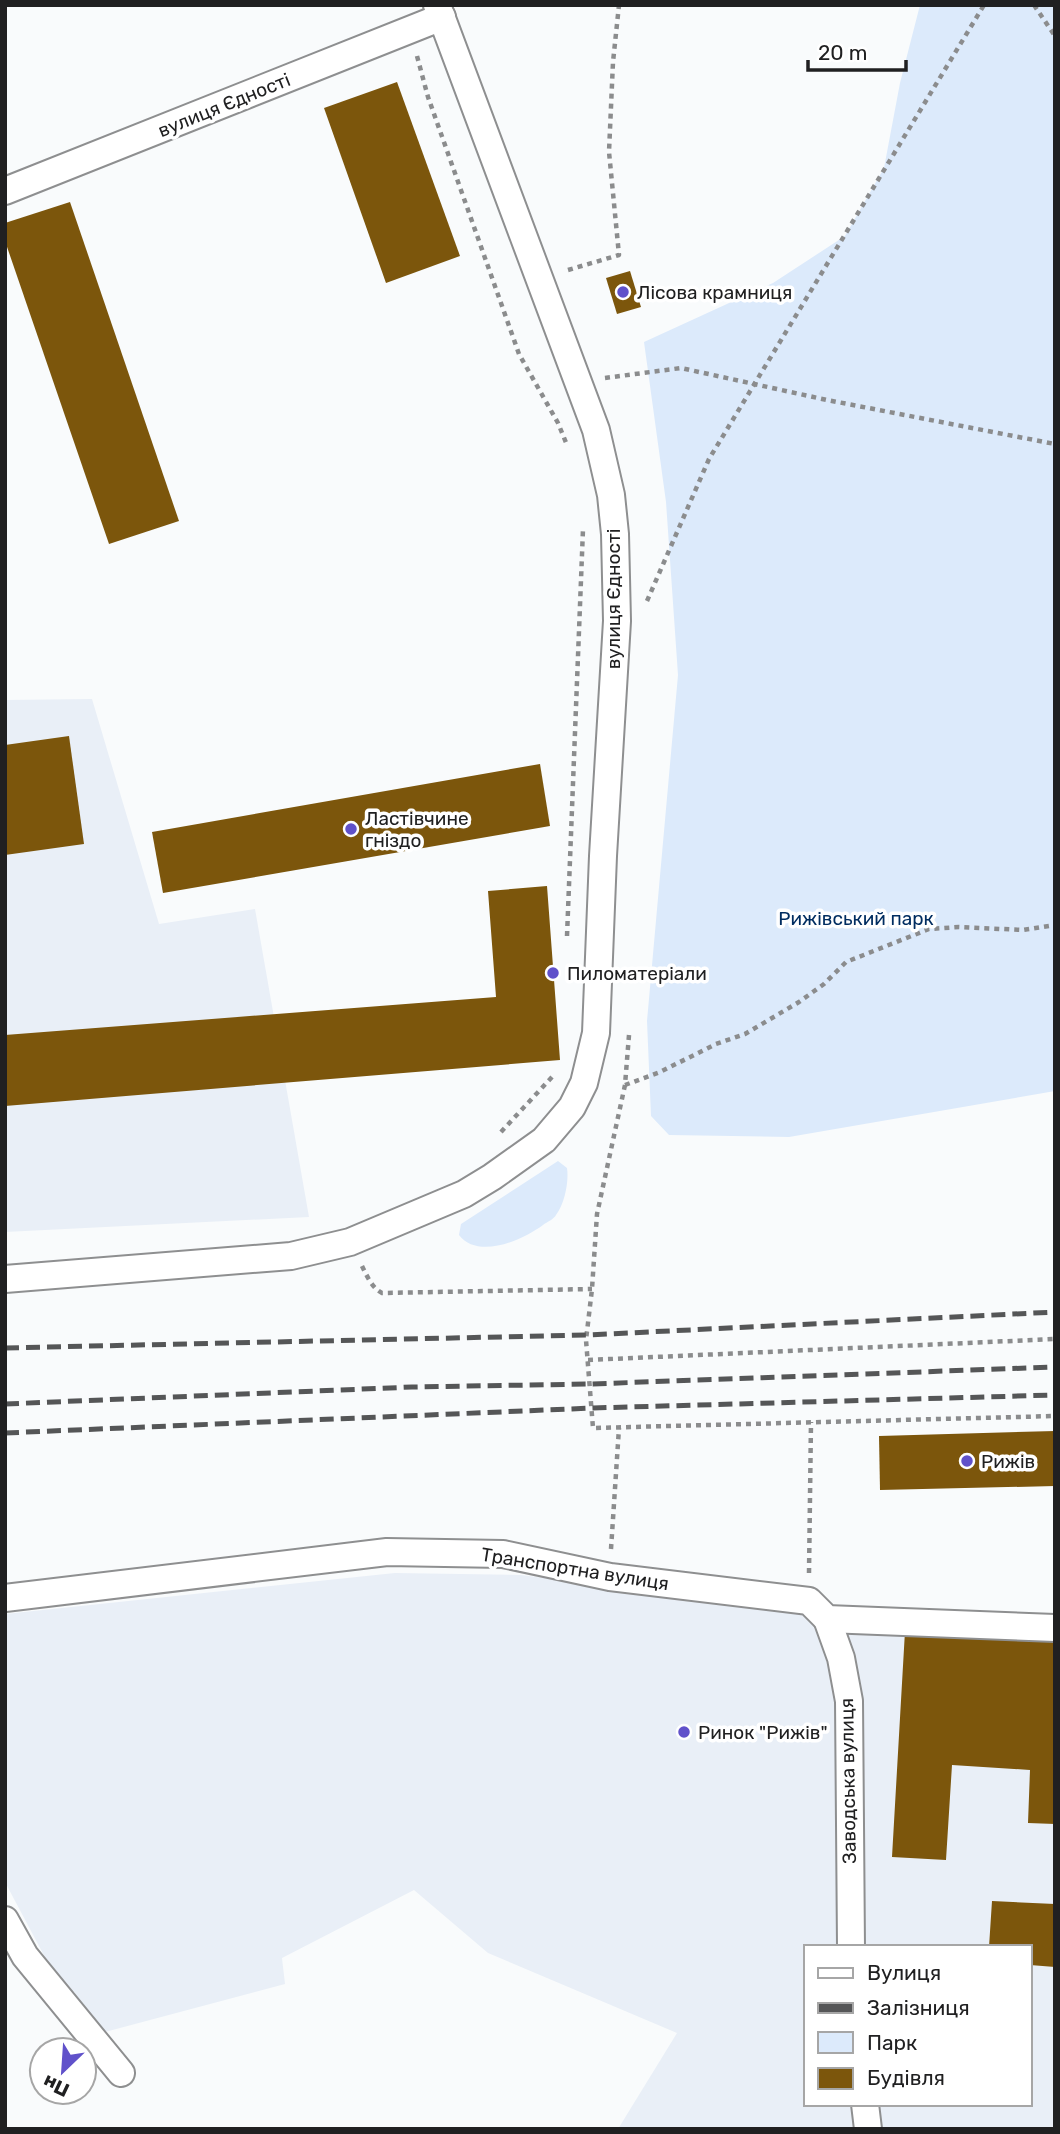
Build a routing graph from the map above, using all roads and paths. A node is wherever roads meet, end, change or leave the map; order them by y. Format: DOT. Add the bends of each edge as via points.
graph roads {
  1 [pos="619,5"];
  2 [pos="984,5"];
  3 [pos="1034,5"];
  4 [pos="440,11"];
  5 [pos="410,32"];
  6 [pos="1055,36"];
  7 [pos="5,191"];
  8 [pos="540,278"];
  9 [pos="578,381"];
  10 [pos="755,384"];
  11 [pos="1055,444"];
  12 [pos="568,447"];
  13 [pos="583,522"];
  14 [pos="645,606"];
  15 [pos="1055,925"];
  16 [pos="568,938"];
  17 [pos="629,1035"];
  18 [pos="558,1069"];
  19 [pos="625,1085"];
  20 [pos="495,1138"];
  21 [pos="359,1261"];
  22 [pos="5,1279"];
  23 [pos="592,1289"];
  24 [pos="1055,1339"];
  25 [pos="588,1360"];
  26 [pos="1055,1416"];
  27 [pos="811,1422"];
  28 [pos="619,1428"];
  29 [pos="610,1577"];
  30 [pos="5,1598"];
  31 [pos="818,1610"];
  32 [pos="1055,1628"];
  33 [pos="5,1920"];
  34 [pos="851,1945"];
  35 [pos="121,2073"];
  36 [pos="865,2106"];
  37 [pos="868,2129"];
  1 -- 8 [label="path" via="609,152 619,255"];
  2 -- 10 [label="path"];
  3 -- 6 [label="path"];
  4 -- 5 [label="street, вулиця Єдності"];
  4 -- 8 [label="street, вулиця Єдності"];
  5 -- 7 [label="street, вулиця Єдності"];
  5 -- 12 [label="path" via="428,97 519,354"];
  8 -- 9 [label="street, вулиця Єдності"];
  9 -- 10 [label="path" via="681,368"];
  9 -- 22 [label="street, вулиця Єдності" via="596,430 611,495 617,621 596,1033 584,1083 572,1107 544,1140 492,1177 464,1194 350,1242 291,1255"];
  10 -- 11 [label="path"];
  10 -- 14 [label="path" via="709,459"];
  13 -- 16 [label="path"];
  15 -- 19 [label="path" via="1023,930 929,929 846,962 824,984 745,1034"];
  17 -- 19 [label="path"];
  18 -- 20 [label="path"];
  19 -- 23 [label="path" via="597,1214"];
  21 -- 23 [label="path" via="382,1293"];
  23 -- 25 [label="path"];
  24 -- 25 [label="path"];
  25 -- 28 [label="path" via="593,1428"];
  26 -- 27 [label="path"];
  27 -- 28 [label="path"];
  27 -- 31 [label="path"];
  28 -- 29 [label="path"];
  29 -- 30 [label="street, Транспортна вулиця" via="503,1554 387,1552"];
  29 -- 31 [label="street, Транспортна вулиця"];
  31 -- 32 [label="street, Транспортна вулиця"];
  31 -- 34 [label="street, Заводська вулиця" via="841,1658 849,1701"];
  33 -- 35 [label="street" via="24,1956"];
  36 -- 37 [label="street"];
}
